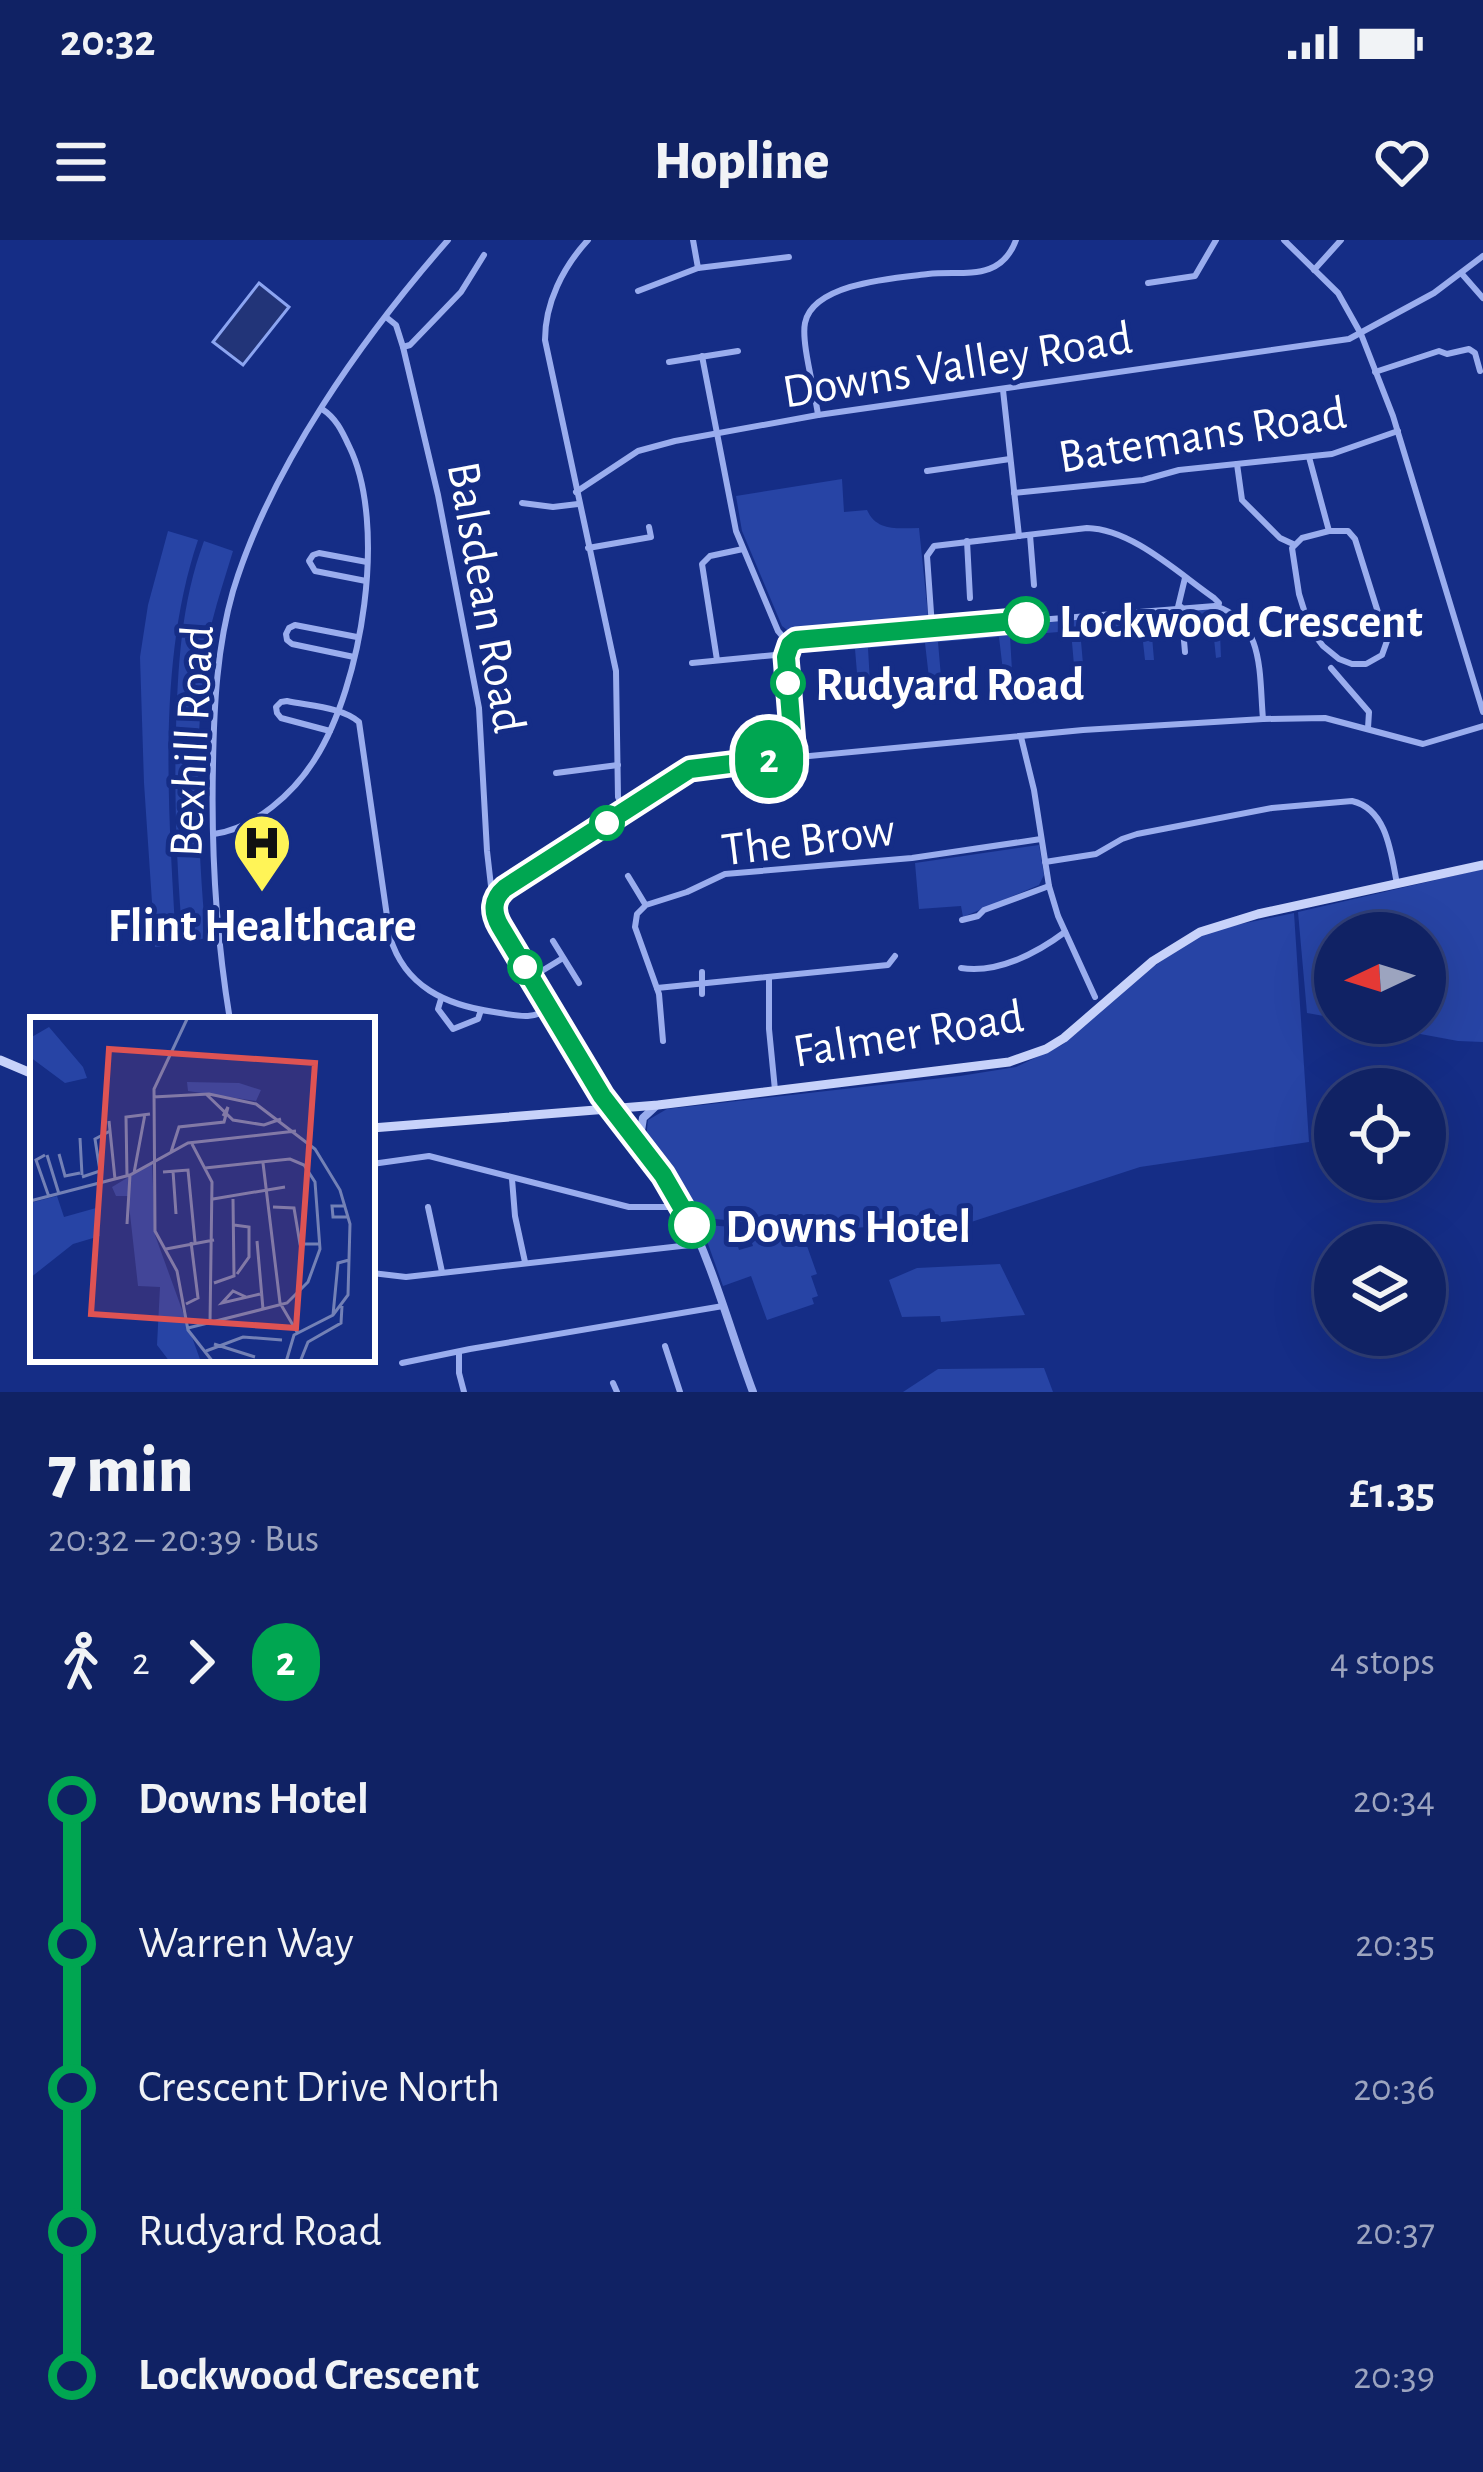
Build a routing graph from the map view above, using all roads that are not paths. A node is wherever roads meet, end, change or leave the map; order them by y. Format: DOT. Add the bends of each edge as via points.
graph roads {
  1 [pos="448,240"];
  2 [pos="587,240"];
  3 [pos="693,240"];
  4 [pos="1016,240"];
  5 [pos="1216,240"];
  6 [pos="1341,240"];
  7 [pos="1290,242"];
  8 [pos="1483,256"];
  9 [pos="789,257"];
  10 [pos="490,268"];
  11 [pos="698,268"];
  12 [pos="1314,270"];
  13 [pos="1462,274"];
  14 [pos="648,275"];
  15 [pos="1148,283"];
  16 [pos="652,285"];
  17 [pos="638,291"];
  18 [pos="1483,298"];
  19 [pos="386,316"];
  20 [pos="1361,334"];
  21 [pos="403,347"];
  22 [pos="738,351"];
  23 [pos="702,356"];
  24 [pos="669,362"];
  25 [pos="1480,371"];
  26 [pos="1375,372"];
  27 [pos="1003,390"];
  28 [pos="322,410"];
  29 [pos="818,415"];
  30 [pos="1398,431"];
  31 [pos="717,434"];
  32 [pos="1309,457"];
  33 [pos="1010,459"];
  34 [pos="1237,464"];
  35 [pos="927,471"];
  36 [pos="576,492"];
  37 [pos="1014,493"];
  38 [pos="578,504"];
  39 [pos="527,506"];
  40 [pos="1329,531"];
  41 [pos="1030,535"];
  42 [pos="1019,536"];
  43 [pos="967,542"];
  44 [pos="1294,545"];
  45 [pos="653,547"];
  46 [pos="588,548"];
  47 [pos="743,549"];
  48 [pos="367,562"];
  49 [pos="1185,578"];
  50 [pos="366,581"];
  51 [pos="1034,585"];
  52 [pos="967,594"];
  53 [pos="1179,607"];
  54 [pos="1219,607"];
  55 [pos="932,627"];
  56 [pos="358,637"];
  57 [pos="788,650"];
  58 [pos="1185,652"];
  59 [pos="353,657"];
  60 [pos="718,660"];
  61 [pos="692,663"];
  62 [pos="1331,668"];
  63 [pos="1350,672"];
  64 [pos="1342,679"];
  65 [pos="338,711"];
  66 [pos="1483,712"];
  67 [pos="1263,718"];
  68 [pos="1483,726"];
  69 [pos="1367,728"];
  70 [pos="329,731"];
  71 [pos="1021,736"];
  72 [pos="794,756"];
  73 [pos="618,764"];
  74 [pos="561,773"];
  75 [pos="625,812"];
  76 [pos="212,834"];
  77 [pos="1041,839"];
  78 [pos="1046,862"];
  79 [pos="1483,865"];
  80 [pos="628,876"];
  81 [pos="1397,884"];
  82 [pos="1049,886"];
  83 [pos="498,895"];
  84 [pos="646,905"];
  85 [pos="962,920"];
  86 [pos="1065,932"];
  87 [pos="553,941"];
  88 [pos="896,956"];
  89 [pos="563,958"];
  90 [pos="961,968"];
  91 [pos="702,972"];
  92 [pos="532,977"];
  93 [pos="769,978"];
  94 [pos="579,983"];
  95 [pos="702,983"];
  96 [pos="656,988"];
  97 [pos="702,994"];
  98 [pos="1095,998"];
  99 [pos="441,999"];
  100 [pos="550,1008"];
  101 [pos="482,1010"];
  102 [pos="230,1017"];
  103 [pos="663,1041"];
  104 [pos="0,1060"];
  105 [pos="30,1073"];
  106 [pos="775,1090"];
  107 [pos="658,1105"];
  108 [pos="610,1107"];
  109 [pos="375,1128"];
  110 [pos="639,1144"];
  111 [pos="375,1164"];
  112 [pos="512,1179"];
  113 [pos="682,1205"];
  114 [pos="428,1208"];
  115 [pos="699,1244"];
  116 [pos="525,1262"];
  117 [pos="442,1272"];
  118 [pos="375,1273"];
  119 [pos="723,1306"];
  120 [pos="665,1346"];
  121 [pos="459,1352"];
  122 [pos="402,1364"];
  123 [pos="613,1383"];
  124 [pos="464,1392"];
  125 [pos="617,1392"];
  126 [pos="680,1392"];
  127 [pos="753,1392"];
  1 -- 19 [label="street, Bexhill Road"];
  2 -- 36 [label="street" via="559,283 545,332"];
  3 -- 11 [label="street"];
  4 -- 29 [label="street" via="1006,258 982,271 848,287 817,302 805,331"];
  5 -- 15 [label="street" via="1195,276"];
  6 -- 12 [label="street"];
  7 -- 12 [label="street"];
  8 -- 13 [label="street, Downs Valley Road"];
  9 -- 11 [label="street"];
  10 -- 21 [label="street" via="482,259 461,292"];
  11 -- 16 [label="street"];
  12 -- 20 [label="street"];
  13 -- 18 [label="street"];
  13 -- 20 [label="street, Downs Valley Road"];
  14 -- 16 [label="street"];
  16 -- 17 [label="street"];
  19 -- 21 [label="street, Balsdean Road"];
  19 -- 28 [label="street, Bexhill Road"];
  20 -- 26 [label="street"];
  20 -- 27 [label="street, Downs Valley Road"];
  21 -- 83 [label="street, Balsdean Road" via="482,725 491,886"];
  22 -- 23 [label="street"];
  23 -- 24 [label="street"];
  23 -- 31 [label="street"];
  25 -- 26 [label="street" via="1469,349"];
  26 -- 30 [label="street"];
  27 -- 29 [label="street, Downs Valley Road"];
  27 -- 33 [label="street"];
  28 -- 48 [label="street" via="359,468"];
  28 -- 76 [label="street, Bexhill Road" via="257,526 230,603 214,710"];
  29 -- 31 [label="street, Downs Valley Road"];
  30 -- 32 [label="street, Batemans Road"];
  30 -- 66 [label="street"];
  31 -- 36 [label="street, Downs Valley Road" via="649,447"];
  31 -- 47 [label="street"];
  32 -- 34 [label="street, Batemans Road"];
  32 -- 40 [label="street"];
  33 -- 35 [label="street"];
  33 -- 37 [label="street"];
  34 -- 37 [label="street, Batemans Road"];
  34 -- 44 [label="street" via="1242,500"];
  36 -- 38 [label="street"];
  37 -- 42 [label="street"];
  38 -- 39 [label="street"];
  38 -- 46 [label="street"];
  40 -- 44 [label="street"];
  40 -- 44 [label="street" via="1355,539 1387,637 1373,662 1347,663 1314,635"];
  41 -- 42 [label="street"];
  41 -- 49 [label="street" via="1112,531"];
  41 -- 51 [label="street"];
  42 -- 43 [label="street"];
  43 -- 52 [label="street"];
  43 -- 55 [label="street" via="928,552"];
  45 -- 46 [label="street" via="650,532"];
  46 -- 73 [label="street" via="616,671"];
  47 -- 57 [label="street"];
  47 -- 60 [label="street" via="707,557 701,567"];
  48 -- 50 [label="street"];
  48 -- 50 [label="street" via="319,553 309,561 315,571"];
  49 -- 53 [label="street"];
  49 -- 54 [label="street"];
  50 -- 56 [label="street"];
  53 -- 54 [label="street"];
  53 -- 55 [label="street"];
  53 -- 58 [label="street"];
  54 -- 67 [label="street" via="1252,635"];
  55 -- 57 [label="street" via="802,639"];
  56 -- 59 [label="street"];
  56 -- 59 [label="street" via="296,626 286,632 292,644"];
  57 -- 60 [label="street"];
  57 -- 72 [label="street"];
  59 -- 65 [label="street"];
  60 -- 61 [label="street"];
  62 -- 64 [label="street"];
  63 -- 64 [label="street"];
  64 -- 69 [label="street" via="1369,712"];
  65 -- 70 [label="street"];
  65 -- 70 [label="street" via="287,701 276,707 283,719"];
  65 -- 99 [label="street" via="360,724 392,945 413,978"];
  67 -- 69 [label="street"];
  67 -- 71 [label="street"];
  68 -- 69 [label="street" via="1423,744"];
  70 -- 76 [label="street" via="278,800 239,827"];
  71 -- 72 [label="street"];
  71 -- 77 [label="street"];
  72 -- 75 [label="street" via="690,769"];
  73 -- 74 [label="street"];
  73 -- 75 [label="street"];
  75 -- 83 [label="street"];
  76 -- 102 [label="street, Bexhill Road"];
  77 -- 78 [label="street"];
  77 -- 84 [label="street, The Brow" via="725,874"];
  78 -- 81 [label="street" via="1256,810 1352,801 1378,817"];
  78 -- 82 [label="street"];
  79 -- 81 [label="main road, Falmer Road"];
  80 -- 84 [label="street"];
  81 -- 106 [label="main road, Falmer Road" via="1200,932 1157,958 1071,1033 1026,1057"];
  82 -- 85 [label="street" via="983,910 979,920"];
  82 -- 86 [label="street"];
  83 -- 92 [label="street, Balsdean Road" via="497,921"];
  84 -- 96 [label="street" via="635,927"];
  86 -- 90 [label="street" via="1013,961"];
  86 -- 98 [label="street"];
  87 -- 89 [label="street"];
  88 -- 93 [label="street" via="890,965"];
  89 -- 92 [label="street"];
  89 -- 94 [label="street"];
  91 -- 95 [label="street"];
  92 -- 100 [label="street, Balsdean Road"];
  93 -- 95 [label="street"];
  93 -- 106 [label="street"];
  95 -- 96 [label="street"];
  95 -- 97 [label="street"];
  96 -- 103 [label="street"];
  99 -- 101 [label="street"];
  99 -- 101 [label="street" via="438,1010 453,1029"];
  100 -- 101 [label="street" via="532,1017"];
  100 -- 108 [label="street, Balsdean Road"];
  104 -- 105 [label="main road"];
  106 -- 107 [label="main road, Falmer Road"];
  107 -- 108 [label="main road, Falmer Road"];
  107 -- 110 [label="street" via="643,1118"];
  108 -- 109 [label="main road, Falmer Road"];
  108 -- 110 [label="street"];
  110 -- 113 [label="street"];
  111 -- 112 [label="street" via="429,1156"];
  112 -- 113 [label="street" via="629,1208"];
  112 -- 116 [label="street"];
  113 -- 115 [label="street"];
  114 -- 117 [label="street"];
  115 -- 116 [label="street"];
  115 -- 119 [label="street"];
  116 -- 117 [label="street"];
  117 -- 118 [label="street"];
  119 -- 121 [label="street"];
  119 -- 127 [label="street"];
  120 -- 126 [label="street"];
  121 -- 122 [label="street"];
  121 -- 124 [label="street"];
  123 -- 125 [label="street"];
}
